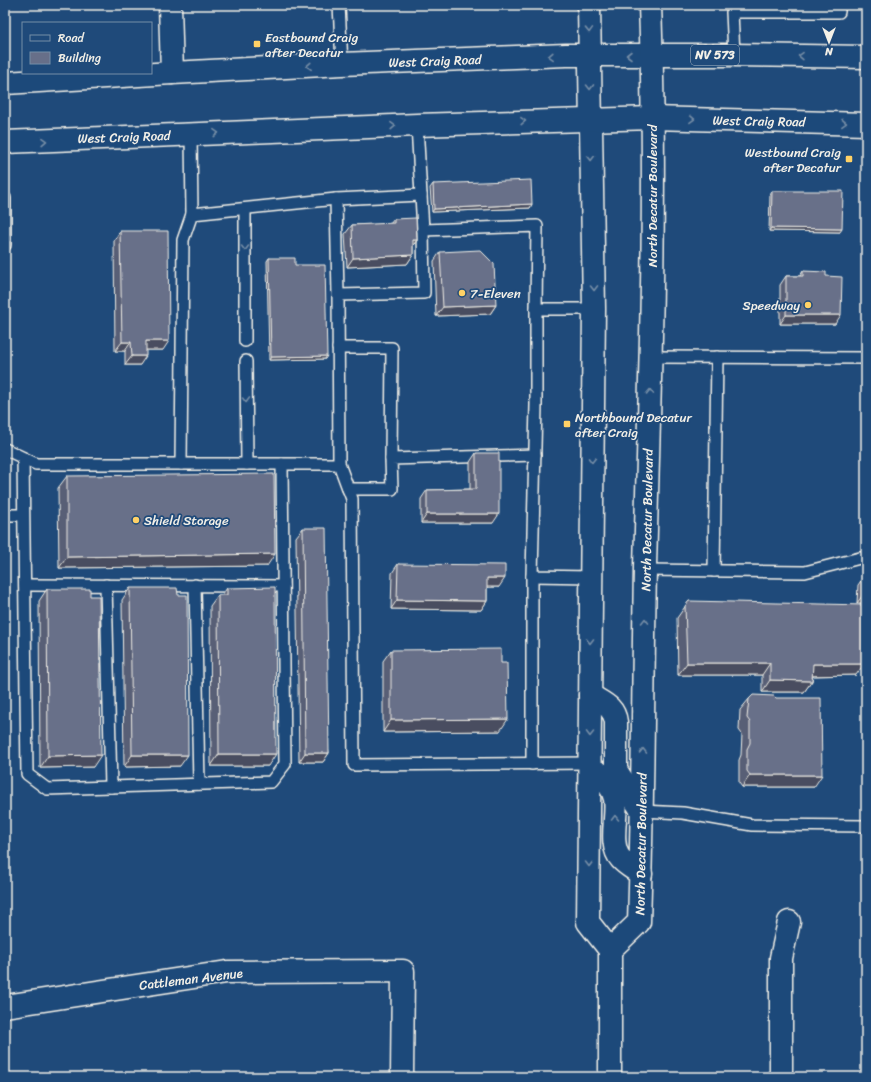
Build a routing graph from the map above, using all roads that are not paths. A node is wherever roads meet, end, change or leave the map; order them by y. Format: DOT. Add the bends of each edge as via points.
graph roads {
  1 [pos="170,5"];
  2 [pos="339,5"];
  3 [pos="589,5"];
  4 [pos="650,5"];
  5 [pos="839,5"];
  6 [pos="590,55"];
  7 [pos="652,55"];
  8 [pos="734,55"];
  9 [pos="866,57"];
  10 [pos="342,64"];
  11 [pos="172,73"];
  12 [pos="5,83"];
  13 [pos="653,118"];
  14 [pos="591,119"];
  15 [pos="866,124"];
  16 [pos="417,125"];
  17 [pos="191,134"];
  18 [pos="5,142"];
  19 [pos="421,195"];
  20 [pos="5,198"];
  21 [pos="336,199"];
  22 [pos="245,209"];
  23 [pos="192,214"];
  24 [pos="5,218"];
  25 [pos="423,230"];
  26 [pos="5,244"];
  27 [pos="338,295"];
  28 [pos="536,309"];
  29 [pos="594,310"];
  30 [pos="245,341"];
  31 [pos="338,348"];
  32 [pos="651,357"];
  33 [pos="718,357"];
  34 [pos="866,358"];
  35 [pos="246,362"];
  36 [pos="5,449"];
  37 [pos="535,455"];
  38 [pos="23,458"];
  39 [pos="391,459"];
  40 [pos="180,464"];
  41 [pos="247,464"];
  42 [pos="282,464"];
  43 [pos="338,464"];
  44 [pos="348,488"];
  45 [pos="5,515"];
  46 [pos="23,515"];
  47 [pos="866,558"];
  48 [pos="645,570"];
  49 [pos="714,571"];
  50 [pos="532,576"];
  51 [pos="591,576"];
  52 [pos="24,585"];
  53 [pos="106,585"];
  54 [pos="195,585"];
  55 [pos="284,586"];
  56 [pos="590,695"];
  57 [pos="589,763"];
  58 [pos="532,764"];
  59 [pos="199,784"];
  60 [pos="111,787"];
  61 [pos="642,811"];
  62 [pos="866,826"];
  63 [pos="641,874"];
  64 [pos="789,922"];
  65 [pos="610,950"];
  66 [pos="5,1006"];
  67 [pos="402,1077"];
  68 [pos="610,1077"];
  69 [pos="781,1077"];
  1 -- 11 [label="main road"];
  2 -- 10 [label="lane"];
  3 -- 6 [label="main road, one-way"];
  4 -- 7 [label="main road, North Decatur Boulevard"];
  5 -- 8 [label="lane" via="839,12 732,12"];
  7 -- 6 [label="main road, West Craig Road / NV 573, one-way"];
  6 -- 10 [label="main road, West Craig Road, one-way"];
  6 -- 14 [label="main road, one-way"];
  7 -- 8 [label="main road, West Craig Road / NV 573"];
  7 -- 13 [label="main road, North Decatur Boulevard"];
  9 -- 8 [label="main road, West Craig Road / NV 573, one-way"];
  10 -- 11 [label="main road, West Craig Road, one-way"];
  11 -- 12 [label="main road, West Craig Road"];
  13 -- 14 [label="main road, West Craig Road"];
  13 -- 15 [label="main road, West Craig Road, one-way"];
  13 -- 32 [label="main road, North Decatur Boulevard"];
  16 -- 14 [label="main road, West Craig Road, one-way"];
  14 -- 29 [label="main road, one-way"];
  17 -- 16 [label="main road, West Craig Road, one-way"];
  16 -- 19 [label="lane"];
  18 -- 17 [label="main road, West Craig Road, one-way"];
  17 -- 23 [label="lane"];
  19 -- 21 [label="lane"];
  19 -- 25 [label="lane"];
  20 -- 24 [label="lane"];
  21 -- 22 [label="lane"];
  21 -- 27 [label="lane"];
  22 -- 23 [label="lane"];
  22 -- 30 [label="lane, one-way"];
  23 -- 40 [label="lane" via="183,240"];
  24 -- 26 [label="lane"];
  25 -- 27 [label="lane" via="424,293"];
  25 -- 28 [label="lane" via="537,226"];
  27 -- 31 [label="lane"];
  28 -- 29 [label="lane"];
  28 -- 37 [label="lane"];
  29 -- 51 [label="main road, one-way"];
  31 -- 39 [label="lane" via="392,348"];
  31 -- 43 [label="lane"];
  32 -- 33 [label="lane"];
  48 -- 32 [label="main road, North Decatur Boulevard, one-way"];
  33 -- 34 [label="lane"];
  33 -- 49 [label="lane"];
  35 -- 41 [label="lane, one-way"];
  36 -- 38 [label="lane"];
  37 -- 39 [label="lane"];
  37 -- 50 [label="lane"];
  38 -- 40 [label="lane" via="36,464"];
  38 -- 46 [label="lane"];
  39 -- 44 [label="lane" via="392,489"];
  40 -- 41 [label="lane"];
  41 -- 42 [label="lane"];
  42 -- 43 [label="lane"];
  42 -- 55 [label="lane"];
  43 -- 44 [label="lane"];
  44 -- 58 [label="lane" via="352,499 354,765"];
  45 -- 46 [label="lane"];
  46 -- 52 [label="lane"];
  47 -- 49 [label="lane" via="805,572"];
  48 -- 49 [label="lane"];
  61 -- 48 [label="main road, North Decatur Boulevard, one-way"];
  50 -- 51 [label="lane"];
  50 -- 58 [label="lane"];
  51 -- 56 [label="main road, one-way"];
  52 -- 53 [label="lane"];
  52 -- 60 [label="lane" via="27,774 46,789"];
  53 -- 54 [label="lane"];
  53 -- 60 [label="lane"];
  54 -- 55 [label="lane"];
  54 -- 59 [label="lane"];
  55 -- 59 [label="lane" via="285,764 271,782"];
  56 -- 57 [label="main road, one-way"];
  56 -- 61 [label="main road" via="611,708 615,714 616,770"];
  57 -- 58 [label="lane"];
  63 -- 57 [label="main road, one-way" via="616,852 615,798 609,784"];
  57 -- 65 [label="main road, one-way" via="588,922"];
  59 -- 60 [label="lane"];
  61 -- 62 [label="lane" via="682,813 752,825"];
  61 -- 63 [label="main road, North Decatur Boulevard"];
  63 -- 65 [label="main road, North Decatur Boulevard" via="639,922"];
  64 -- 69 [label="main road" via="781,958"];
  65 -- 68 [label="main road"];
  66 -- 67 [label="main road, Cattleman Avenue" via="227,972 403,971"];
}
